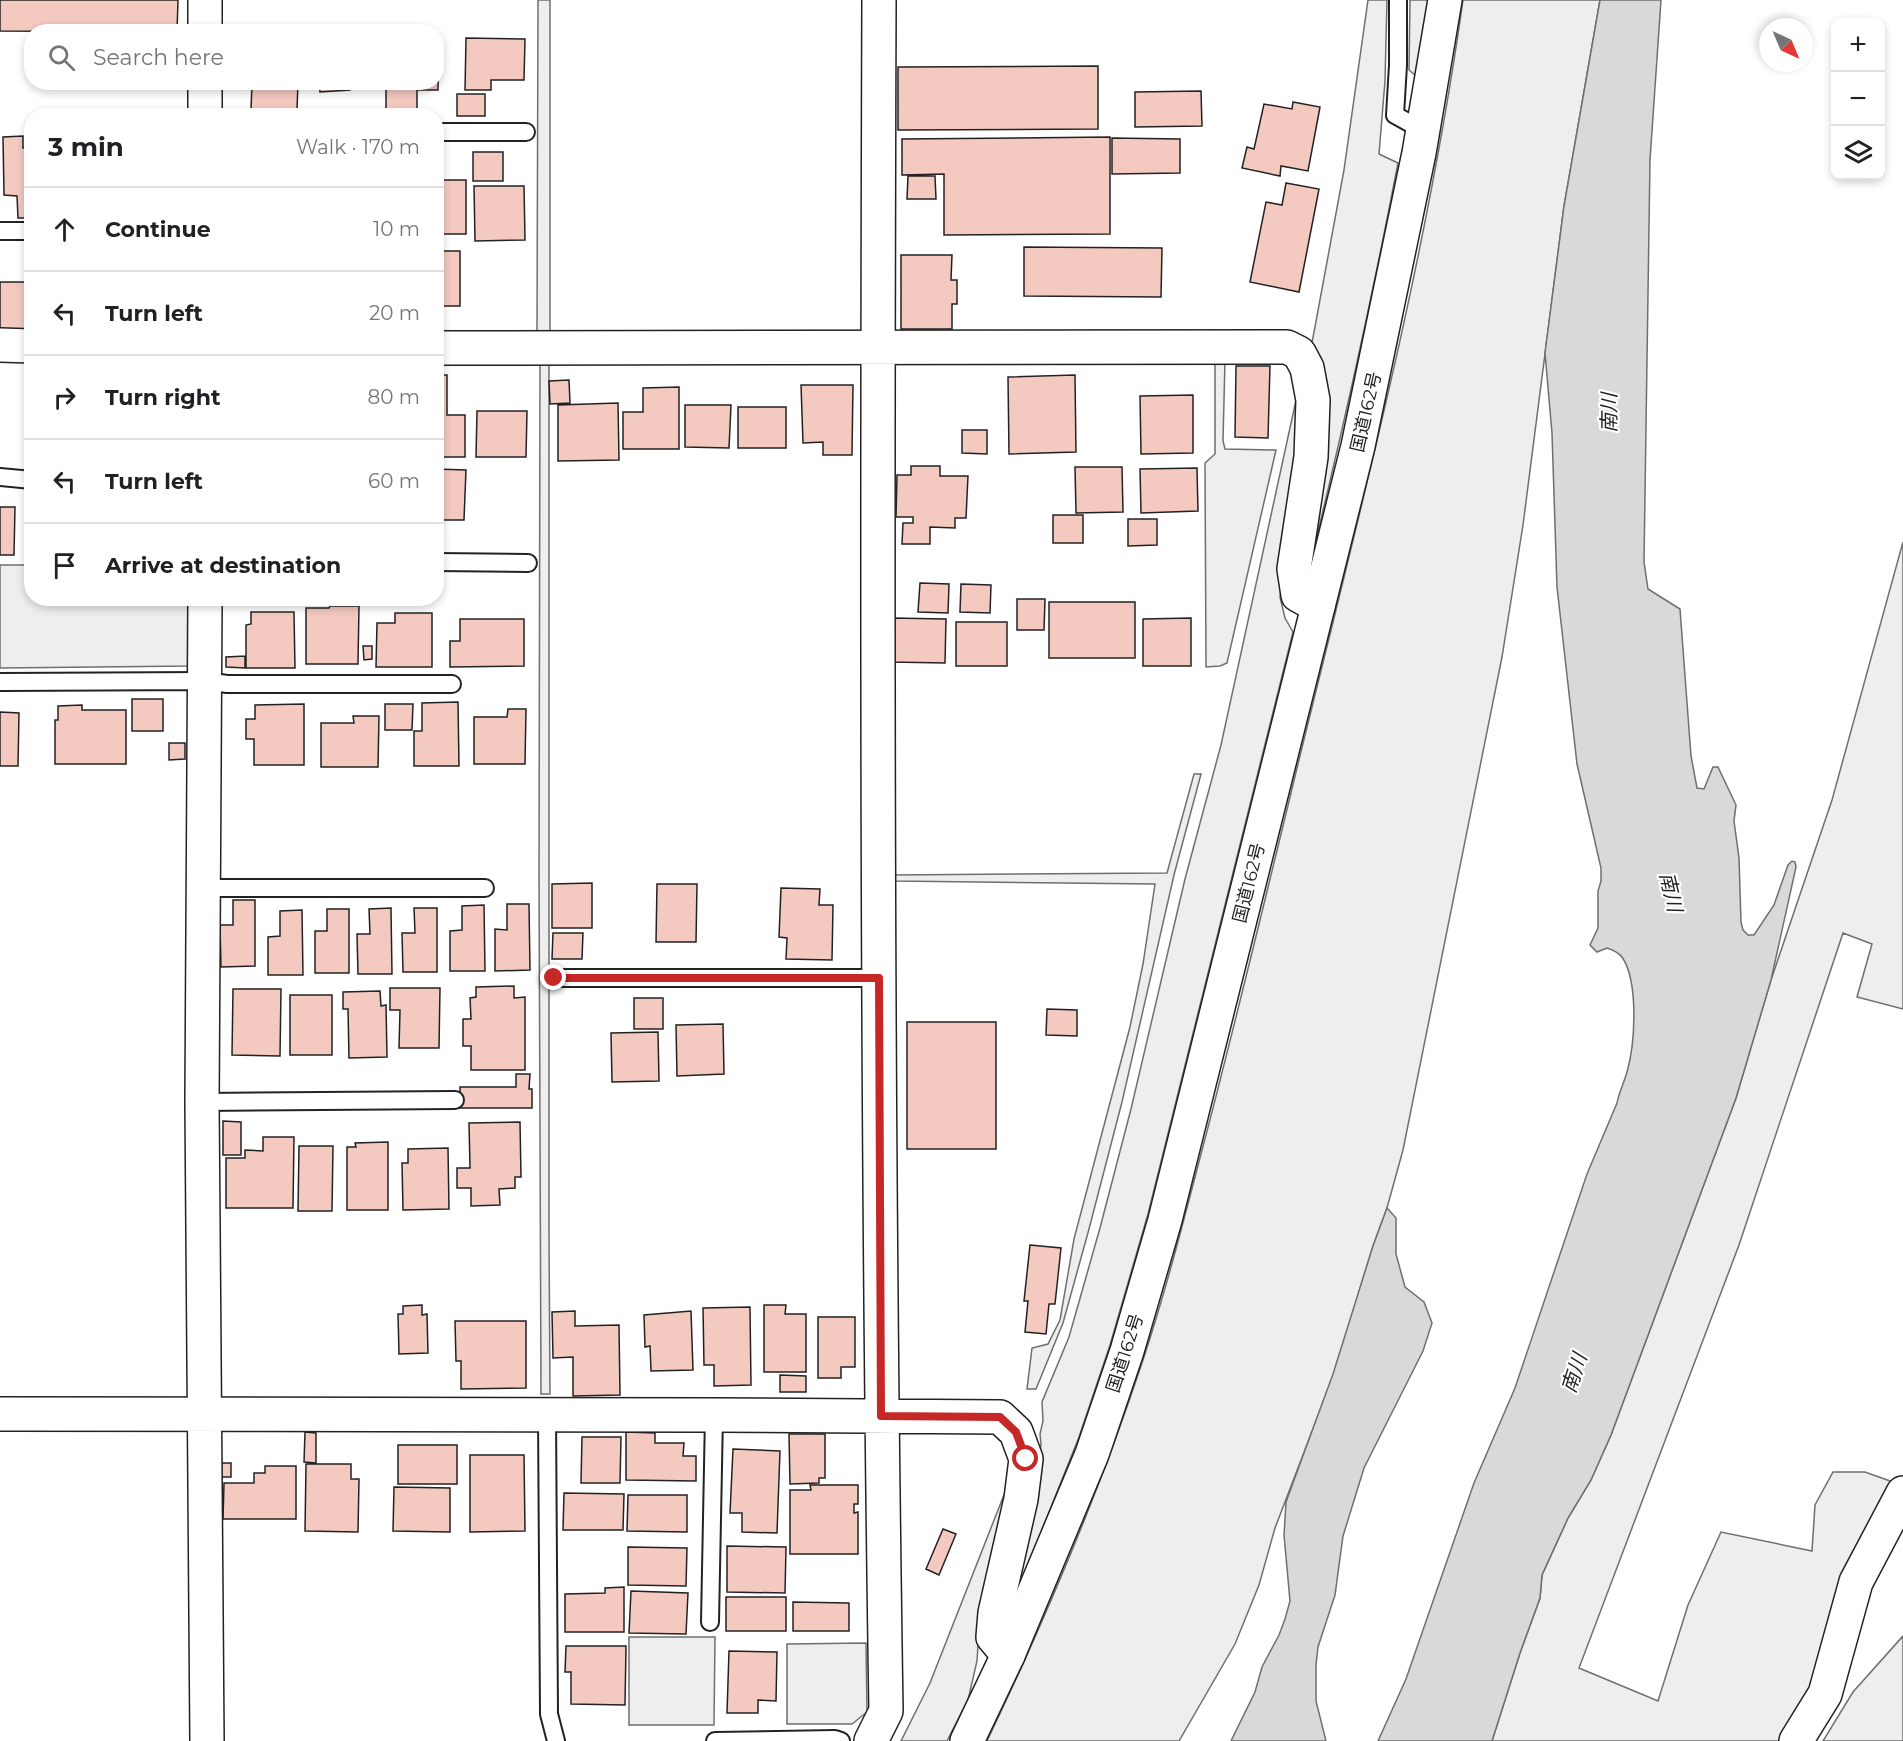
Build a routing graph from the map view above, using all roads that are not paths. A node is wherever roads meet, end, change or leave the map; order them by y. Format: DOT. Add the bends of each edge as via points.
graph roads {
  1 [pos="205,0"];
  2 [pos="879,0"];
  3 [pos="1398,0"];
  4 [pos="1445,0"];
  5 [pos="205,24"];
  6 [pos="205,90"];
  7 [pos="205,108"];
  8 [pos="1424,131"];
  9 [pos="444,132"];
  10 [pos="526,132"];
  11 [pos="0,231"];
  12 [pos="24,231"];
  13 [pos="0,345"];
  14 [pos="24,346"];
  15 [pos="444,348"];
  16 [pos="878,348"];
  17 [pos="0,477"];
  18 [pos="24,479"];
  19 [pos="444,562"];
  20 [pos="528,562"];
  21 [pos="205,606"];
  22 [pos="1318,606"];
  23 [pos="205,681"];
  24 [pos="0,682"];
  25 [pos="452,684"];
  26 [pos="204,888"];
  27 [pos="485,888"];
  28 [pos="554,978"];
  29 [pos="879,978"];
  30 [pos="455,1100"];
  31 [pos="202,1102"];
  32 [pos="0,1414"];
  33 [pos="714,1414"];
  34 [pos="204,1415"];
  35 [pos="547,1415"];
  36 [pos="881,1416"];
  37 [pos="1903,1493"];
  38 [pos="710,1622"];
  39 [pos="1008,1655"];
  40 [pos="207,1741"];
  41 [pos="556,1741"];
  42 [pos="715,1741"];
  43 [pos="841,1741"];
  44 [pos="871,1741"];
  45 [pos="967,1741"];
  46 [pos="1797,1741"];
  1 -- 5 [label="main road"];
  2 -- 16 [label="main road"];
  3 -- 8 [label="lane" via="1395,115"];
  4 -- 8 [label="main road, 国道162号"];
  6 -- 7 [label="main road"];
  8 -- 22 [label="main road, 国道162号" via="1358,446"];
  9 -- 10 [label="lane"];
  11 -- 12 [label="lane"];
  13 -- 14 [label="main road"];
  15 -- 16 [label="main road"];
  16 -- 22 [label="main road" via="1287,347 1299,353 1307,368 1313,400 1311,457 1294,569 1298,595"];
  16 -- 29 [label="main road"];
  17 -- 18 [label="lane"];
  19 -- 20 [label="lane"];
  21 -- 23 [label="main road"];
  22 -- 39 [label="main road, 国道162号" via="1165,1220 1127,1351 1092,1454"];
  23 -- 24 [label="lane"];
  23 -- 25 [label="lane"];
  23 -- 26 [label="main road"];
  26 -- 27 [label="lane"];
  26 -- 31 [label="main road"];
  28 -- 29 [label="lane"];
  29 -- 36 [label="main road"];
  30 -- 31 [label="lane"];
  31 -- 34 [label="main road"];
  32 -- 34 [label="main road"];
  33 -- 35 [label="main road"];
  33 -- 36 [label="main road"];
  33 -- 38 [label="lane"];
  34 -- 35 [label="main road"];
  34 -- 40 [label="main road"];
  35 -- 41 [label="lane" via="549,1714"];
  36 -- 39 [label="main road" via="1000,1417 1016,1432 1026,1459 993,1637"];
  36 -- 44 [label="main road" via="886,1711"];
  37 -- 46 [label="main road" via="1856,1582 1825,1694"];
  39 -- 45 [label="main road, 国道162号"];
  42 -- 43 [label="lane"];
}
